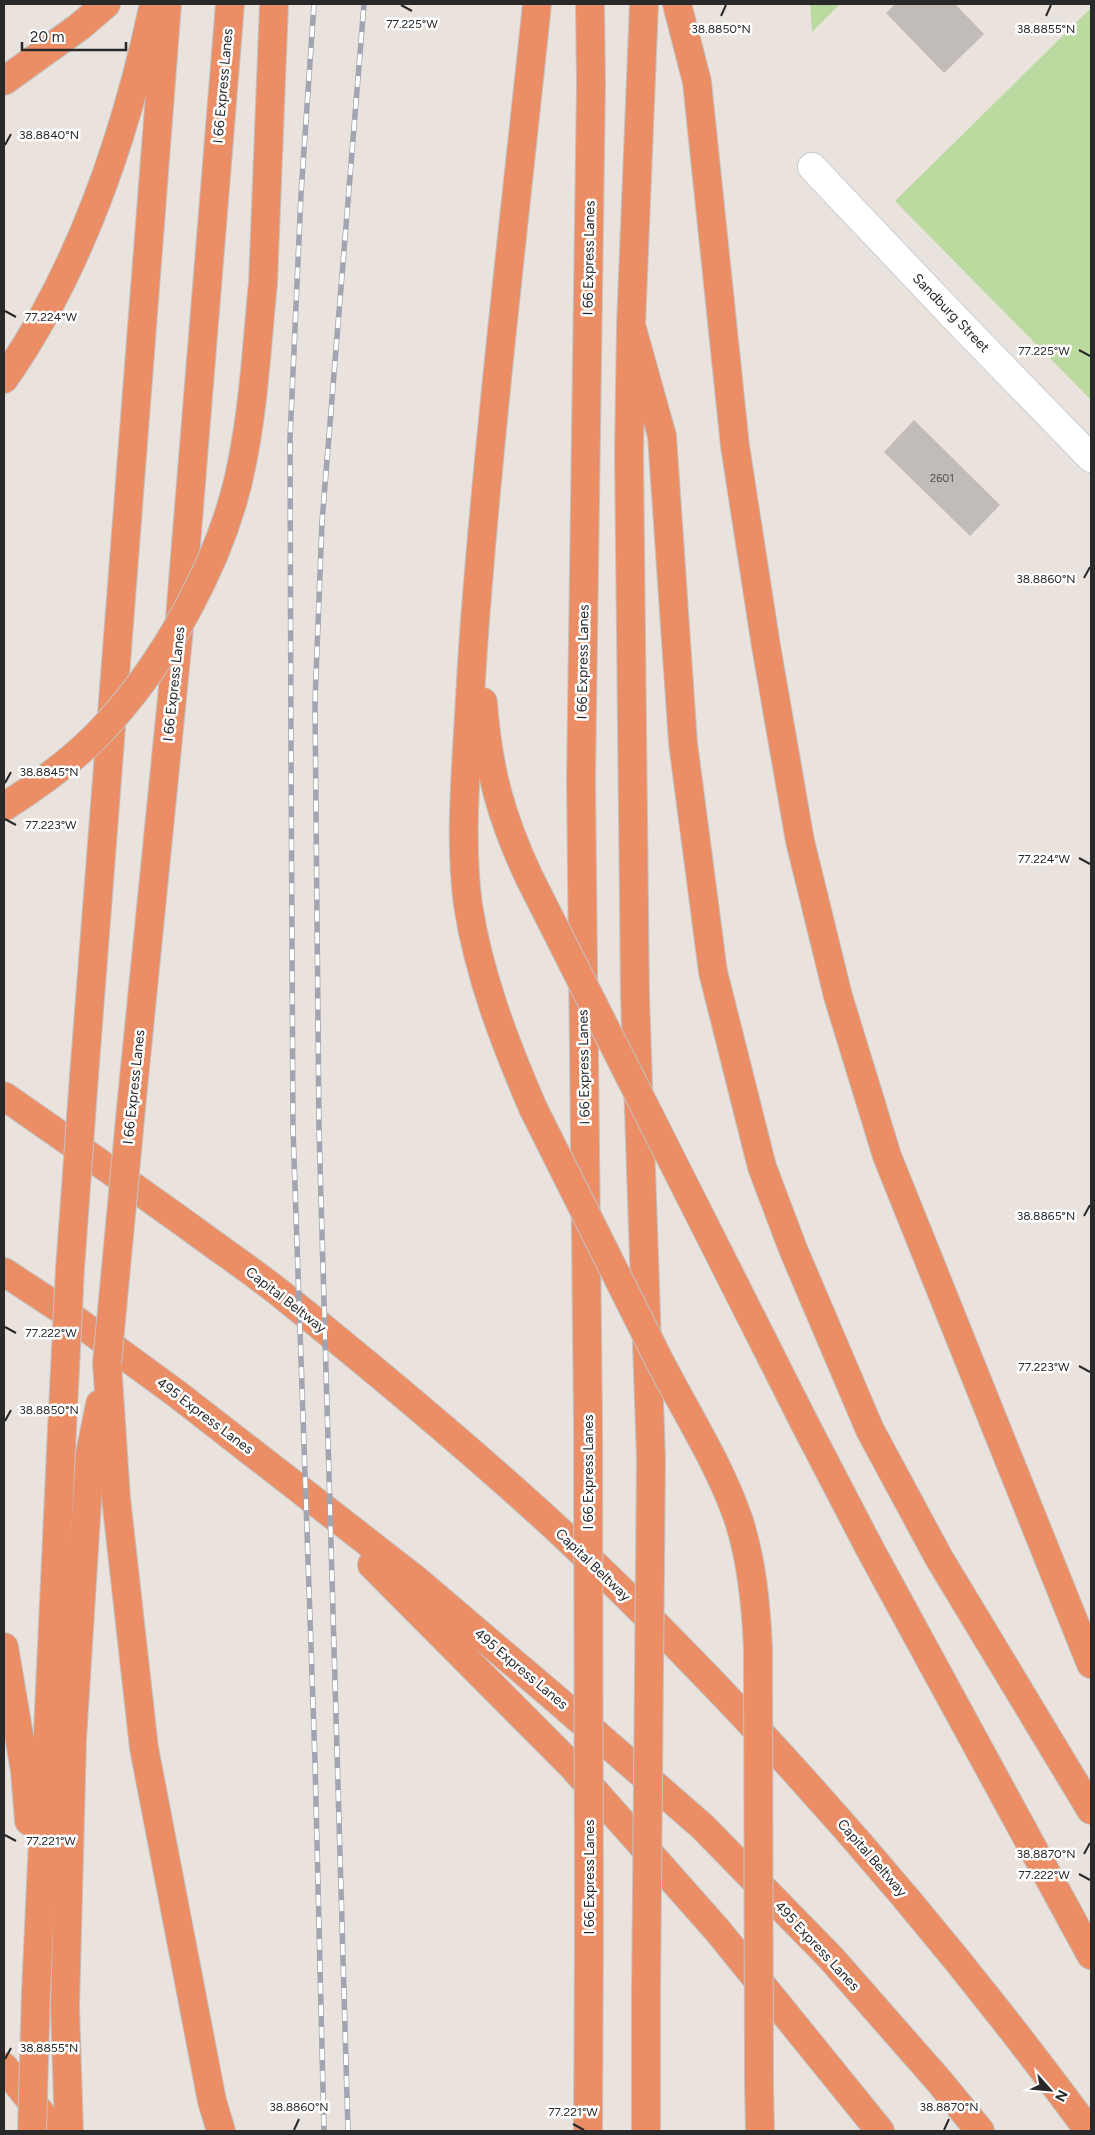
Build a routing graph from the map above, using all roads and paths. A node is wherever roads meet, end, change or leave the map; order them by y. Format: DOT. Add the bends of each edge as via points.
graph roads {
  1 [pos="106,4"];
  2 [pos="153,4"];
  3 [pos="167,4"];
  4 [pos="230,4"];
  5 [pos="274,4"];
  6 [pos="537,4"];
  7 [pos="590,4"];
  8 [pos="644,4"];
  9 [pos="677,4"];
  10 [pos="4,81"];
  11 [pos="812,167"];
  12 [pos="631,325"];
  13 [pos="4,379"];
  14 [pos="1091,458"];
  15 [pos="481,549"];
  16 [pos="4,807"];
  17 [pos="4,1096"];
  18 [pos="4,1272"];
  19 [pos="102,1457"];
  20 [pos="280,1474"];
  21 [pos="4,1648"];
  22 [pos="1091,1664"];
  23 [pos="1091,1810"];
  24 [pos="1091,1955"];
  25 [pos="36,1992"];
  26 [pos="1020,2037"];
  27 [pos="4,2067"];
  28 [pos="646,2070"];
  29 [pos="1091,2124"];
  30 [pos="32,2131"];
  31 [pos="54,2131"];
  32 [pos="69,2131"];
  33 [pos="221,2131"];
  34 [pos="588,2131"];
  35 [pos="646,2131"];
  36 [pos="657,2131"];
  37 [pos="760,2131"];
  38 [pos="880,2131"];
  39 [pos="980,2131"];
  40 [pos="1089,2131"];
  1 -- 10 [label="highway"];
  2 -- 13 [label="highway" via="120,135 90,220 57,289"];
  3 -- 25 [label="highway, bridge" via="70,1269"];
  4 -- 19 [label="highway, I 66 Express Lanes, bridge" via="180,618 107,1363"];
  5 -- 16 [label="highway, bridge" via="263,283 242,463 230,508 196,592 153,663 116,714 72,759"];
  6 -- 15 [label="highway"];
  7 -- 34 [label="highway, I 66 Express Lanes, bridge" via="581,780 588,1420"];
  8 -- 12 [label="highway"];
  9 -- 22 [label="highway" via="697,82 735,446 766,646 805,860 838,996 887,1156"];
  11 -- 14 [label="street, Sandburg Street"];
  12 -- 23 [label="highway" via="662,436 683,743 713,972 762,1166 793,1249 870,1430 939,1558"];
  12 -- 28 [label="highway, bridge" via="629,454 635,997 651,1459"];
  15 -- 24 [label="highway, bridge" via="480,659 487,747 500,807 514,845 805,1424"];
  15 -- 37 [label="highway, bridge" via="464,808 464,857 475,943 509,1053 533,1108 720,1475 739,1522 750,1565 758,1648"];
  17 -- 26 [label="highway, Capital Beltway" via="278,1292 569,1540 701,1670 794,1768"];
  18 -- 20 [label="highway, 495 Express Lanes" via="169,1388"];
  19 -- 32 [label="highway" via="72,1740 65,2008"];
  19 -- 33 [label="highway" via="116,1498 144,1748 212,2100"];
  20 -- 38 [label="highway" via="573,1767 718,1930"];
  20 -- 39 [label="highway, 495 Express Lanes" via="422,1586 703,1827 831,1958"];
  21 -- 25 [label="highway" via="25,1771 34,1881"];
  25 -- 30 [label="highway, bridge"];
  26 -- 29 [label="highway"];
  26 -- 40 [label="highway, Capital Beltway"];
  27 -- 31 [label="highway"];
  28 -- 35 [label="highway"];
  28 -- 36 [label="highway"];
}
